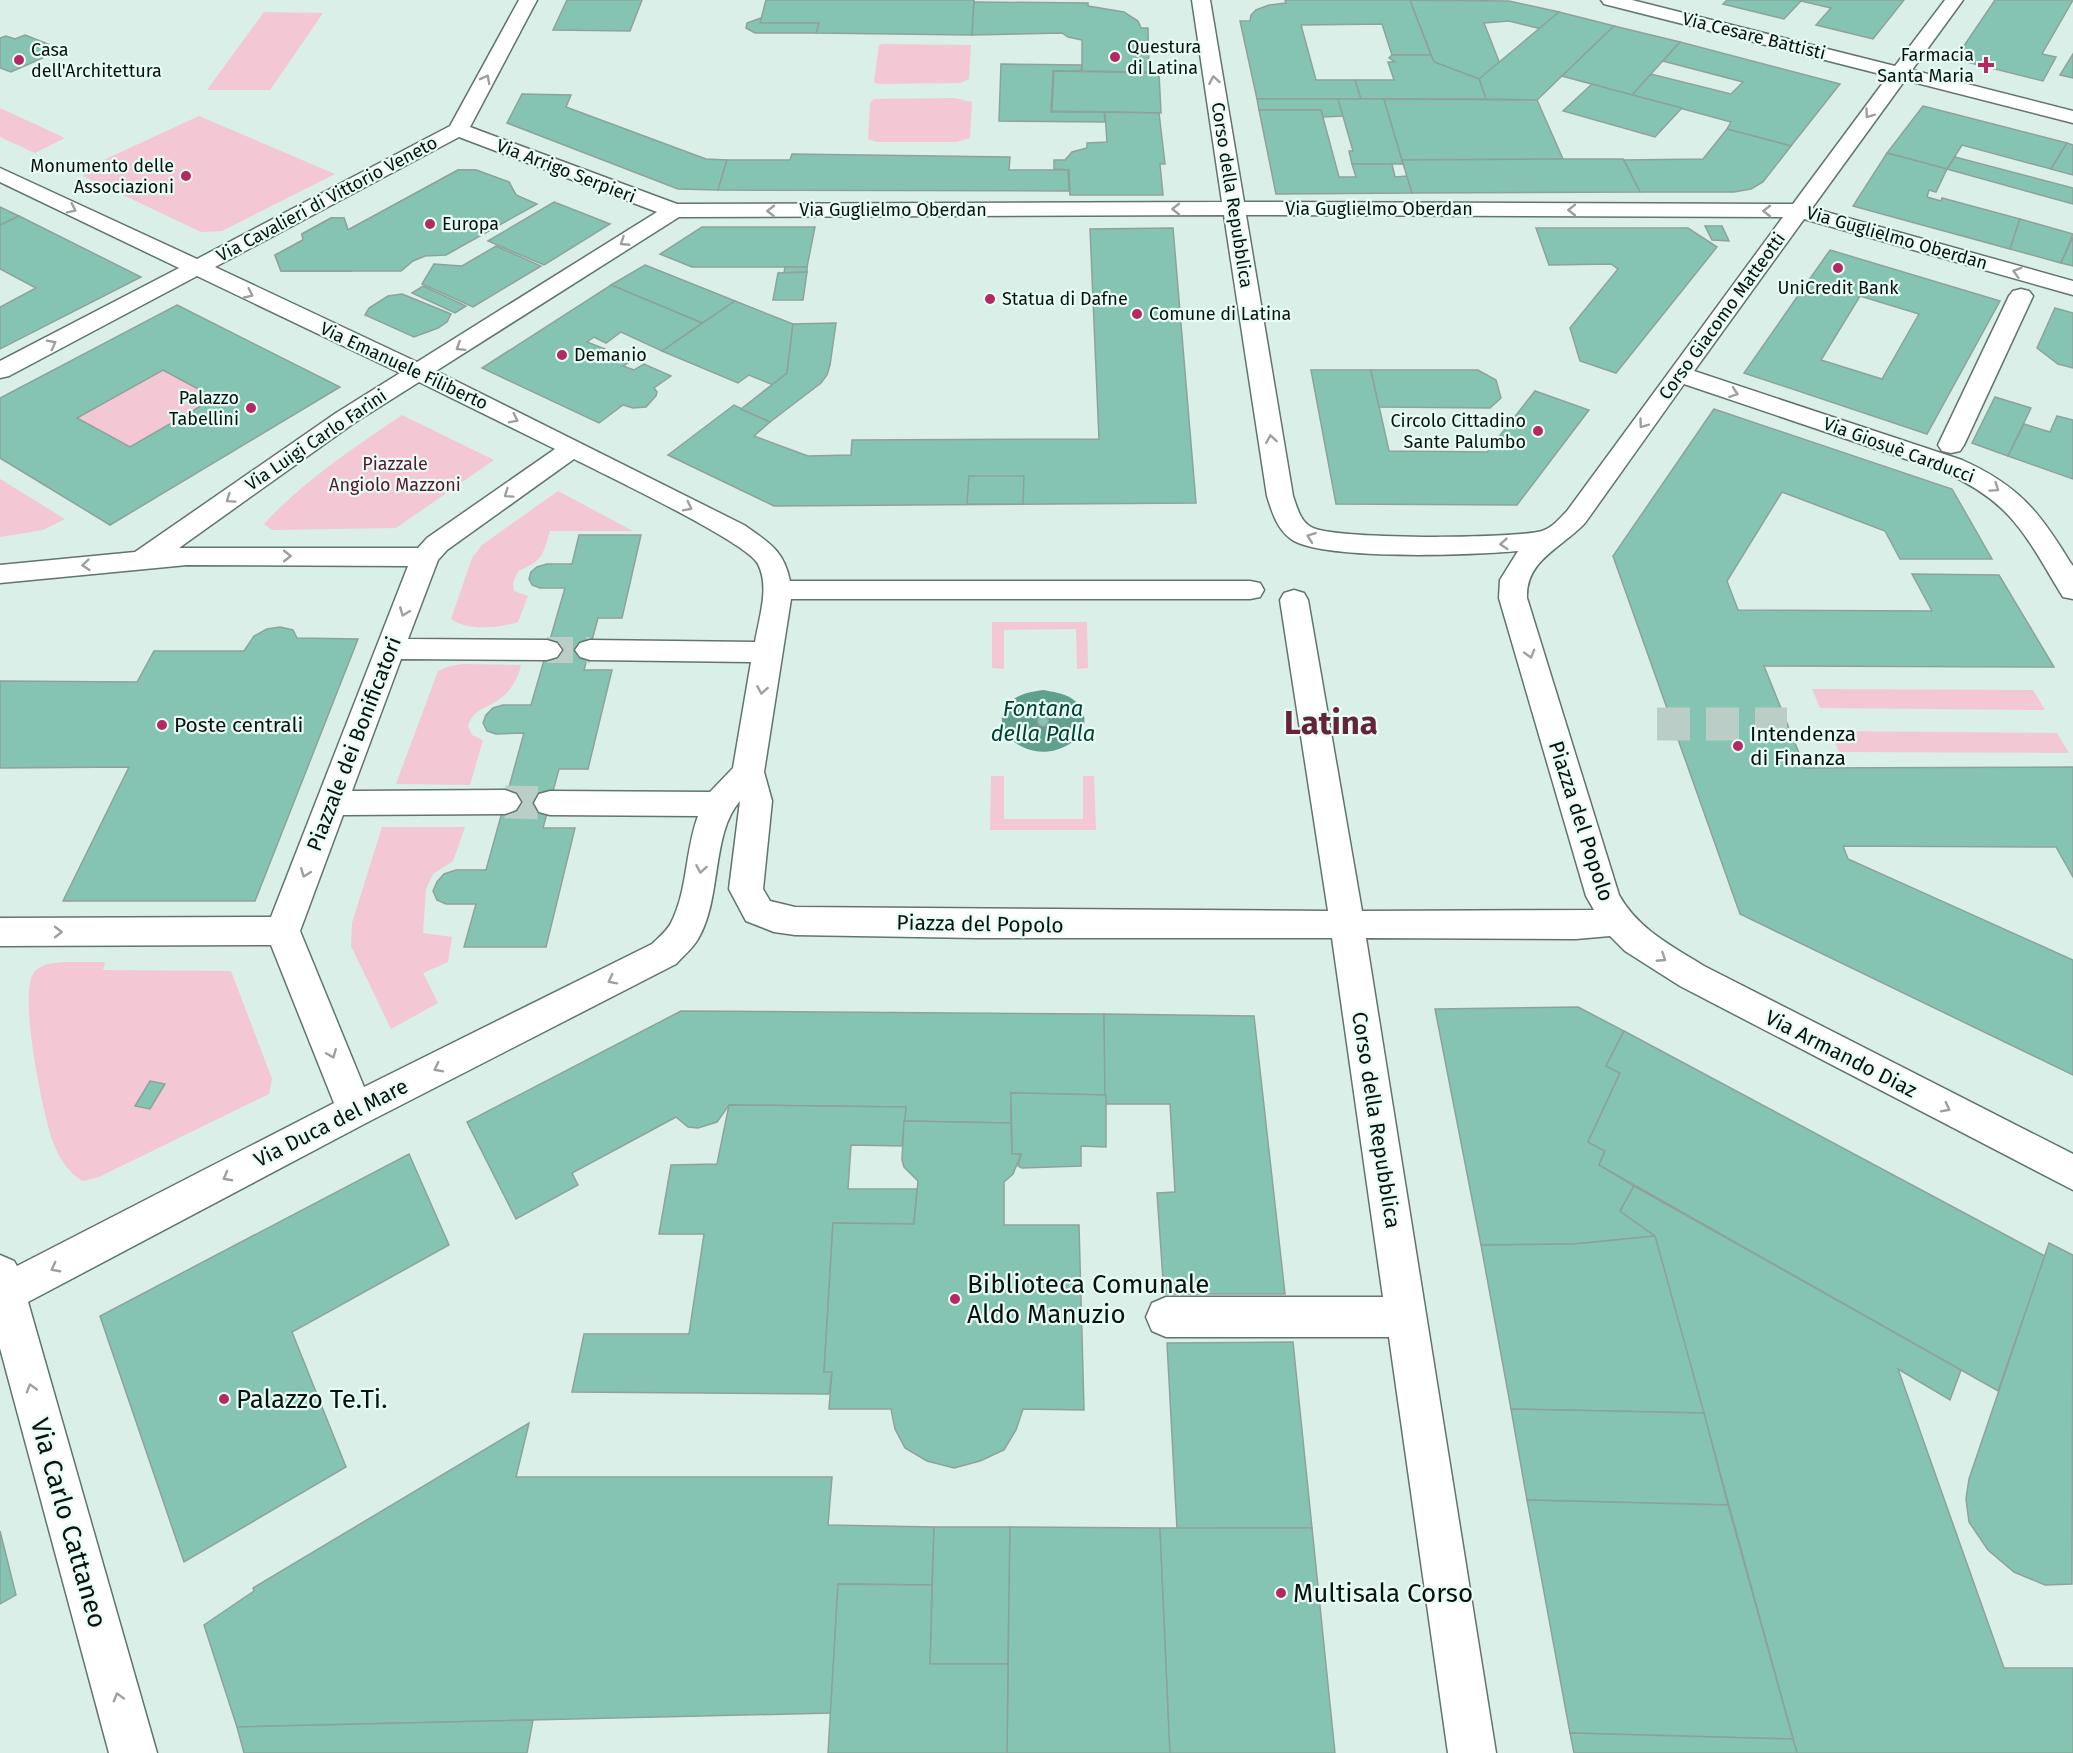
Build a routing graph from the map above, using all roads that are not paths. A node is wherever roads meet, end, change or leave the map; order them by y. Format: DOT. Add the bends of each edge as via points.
graph roads {
  1 [pos="528,0"];
  2 [pos="1201,0"];
  3 [pos="1610,0"];
  4 [pos="1954,0"];
  5 [pos="1899,73"];
  6 [pos="2073,117"];
  7 [pos="458,130"];
  8 [pos="0,174"];
  9 [pos="1235,208"];
  10 [pos="674,211"];
  11 [pos="1800,211"];
  12 [pos="196,269"];
  13 [pos="2073,288"];
  14 [pos="2021,296"];
  15 [pos="0,371"];
  16 [pos="418,372"];
  17 [pos="1679,374"];
  18 [pos="1951,445"];
  19 [pos="573,448"];
  20 [pos="1548,539"];
  21 [pos="425,557"];
  22 [pos="144,559"];
  23 [pos="0,574"];
  24 [pos="778,590"];
  25 [pos="1250,590"];
  26 [pos="2073,590"];
  27 [pos="1294,600"];
  28 [pos="390,650"];
  29 [pos="547,650"];
  30 [pos="590,650"];
  31 [pos="769,651"];
  32 [pos="748,772"];
  33 [pos="505,802"];
  34 [pos="332,803"];
  35 [pos="550,803"];
  36 [pos="718,804"];
  37 [pos="1617,922"];
  38 [pos="1347,924"];
  39 [pos="283,931"];
  40 [pos="0,933"];
  41 [pos="355,1110"];
  42 [pos="2073,1173"];
  43 [pos="1,1288"];
  44 [pos="1166,1317"];
  45 [pos="1405,1317"];
  46 [pos="134,1753"];
  47 [pos="1472,1753"];
  7 -- 1 [label="street, one-way"];
  9 -- 2 [label="street, Corso della Repubblica, one-way"];
  3 -- 5 [label="street, Via Cesare Battisti"];
  4 -- 5 [label="street, Corso Giacomo Matteotti"];
  5 -- 6 [label="street, Via Cesare Battisti"];
  5 -- 11 [label="street, Corso Giacomo Matteotti, one-way"];
  7 -- 10 [label="street, Via Arrigo Serpieri"];
  7 -- 12 [label="street, Via Cavalieri di Vittorio Veneto"];
  8 -- 12 [label="street, Via Emanuele Filiberto, one-way"];
  9 -- 10 [label="street, Via Guglielmo Oberdan, one-way"];
  11 -- 9 [label="street, Via Guglielmo Oberdan, one-way"];
  20 -- 9 [label="street, Corso della Repubblica, one-way" via="1489,545 1335,543 1312,538 1292,526 1282,508"];
  10 -- 16 [label="street, Via Luigi Carlo Farini, one-way"];
  13 -- 11 [label="street, Via Guglielmo Oberdan, one-way"];
  11 -- 17 [label="street, Corso Giacomo Matteotti"];
  15 -- 12 [label="street, Via Cavalieri di Vittorio Veneto, one-way"];
  12 -- 16 [label="street, Via Emanuele Filiberto, one-way"];
  14 -- 18 [label="street"];
  16 -- 19 [label="street, Via Emanuele Filiberto, one-way"];
  16 -- 22 [label="street, Via Luigi Carlo Farini, one-way" via="345,418"];
  17 -- 20 [label="street, Corso Giacomo Matteotti, one-way" via="1576,517 1562,532"];
  17 -- 26 [label="street, Via Giosuè Carducci, one-way" via="1953,466 1993,485 2016,504 2041,536"];
  19 -- 21 [label="street, one-way" via="437,544"];
  19 -- 24 [label="street, Via Emanuele Filiberto, one-way" via="748,540 764,552 772,565"];
  20 -- 37 [label="street, Piazza del Popolo, one-way" via="1514,576 1513,598 1603,896"];
  22 -- 21 [label="street, one-way"];
  21 -- 28 [label="street, Piazzale dei Bonificatori, one-way"];
  22 -- 23 [label="street, one-way"];
  24 -- 25 [label="street"];
  24 -- 31 [label="street, Piazza del Popolo"];
  27 -- 38 [label="street"];
  28 -- 29 [label="street"];
  28 -- 34 [label="street, Piazzale dei Bonificatori"];
  30 -- 31 [label="street"];
  31 -- 32 [label="street, Piazza del Popolo, one-way"];
  32 -- 36 [label="street"];
  32 -- 38 [label="street, Piazza del Popolo" via="756,801 746,889 758,911 774,918 978,924"];
  33 -- 34 [label="street"];
  34 -- 39 [label="street, Piazzale dei Bonificatori, one-way"];
  35 -- 36 [label="street"];
  36 -- 41 [label="street, Via Duca del Mare, one-way" via="685,932 664,954"];
  37 -- 38 [label="street, Piazza del Popolo"];
  37 -- 42 [label="street, Via Armando Diaz, one-way" via="1666,961 1726,996"];
  38 -- 45 [label="street, Corso della Repubblica"];
  40 -- 39 [label="street, one-way"];
  39 -- 41 [label="street, one-way"];
  41 -- 43 [label="street, Via Duca del Mare, one-way"];
  46 -- 43 [label="street, Via Carlo Cattaneo, one-way"];
  44 -- 45 [label="street"];
  45 -- 47 [label="street, Corso della Repubblica"];
}
